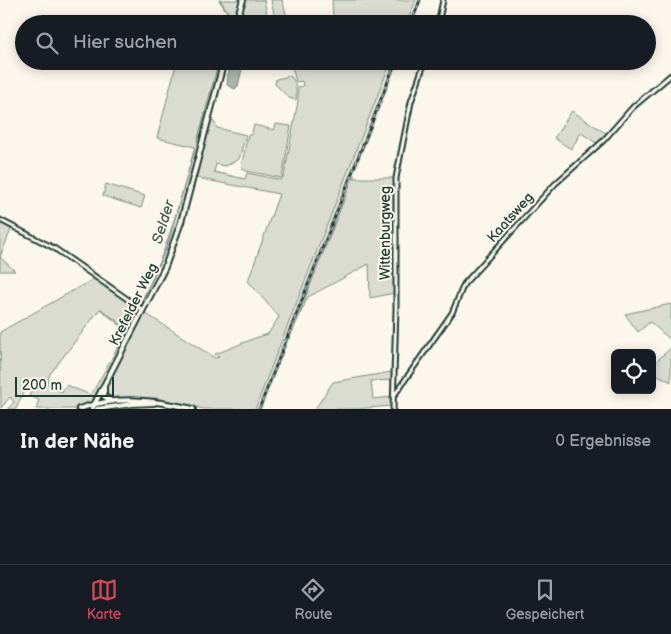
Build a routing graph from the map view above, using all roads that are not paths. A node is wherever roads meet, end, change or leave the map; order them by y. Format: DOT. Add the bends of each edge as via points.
graph roads {
  1 [pos="244,0"];
  2 [pos="443,0"];
  3 [pos="238,15"];
  4 [pos="440,15"];
  5 [pos="222,70"];
  6 [pos="422,70"];
  7 [pos="671,75"];
  8 [pos="0,220"];
  9 [pos="144,310"];
  10 [pos="104,385"];
  11 [pos="393,397"];
  12 [pos="112,402"];
  13 [pos="164,403"];
  14 [pos="92,407"];
  15 [pos="79,409"];
  16 [pos="97,409"];
  17 [pos="193,409"];
  18 [pos="392,409"];
  1 -- 3 [label="street"];
  2 -- 4 [label="street"];
  5 -- 9 [label="street, Krefelder Weg" via="174,244"];
  6 -- 11 [label="street, Wittenburgweg" via="411,102 396,178"];
  7 -- 11 [label="street, Kaatsweg" via="554,184 464,284 452,313"];
  8 -- 9 [label="street" via="54,248"];
  9 -- 10 [label="street, Krefelder Weg"];
  10 -- 12 [label="street" via="104,396"];
  10 -- 14 [label="street, Krefelder Weg"];
  11 -- 18 [label="street, Wittenburgweg"];
  12 -- 13 [label="street" via="141,400"];
  12 -- 14 [label="street"];
  13 -- 16 [label="street"];
  13 -- 17 [label="street"];
  14 -- 15 [label="street"];
}
